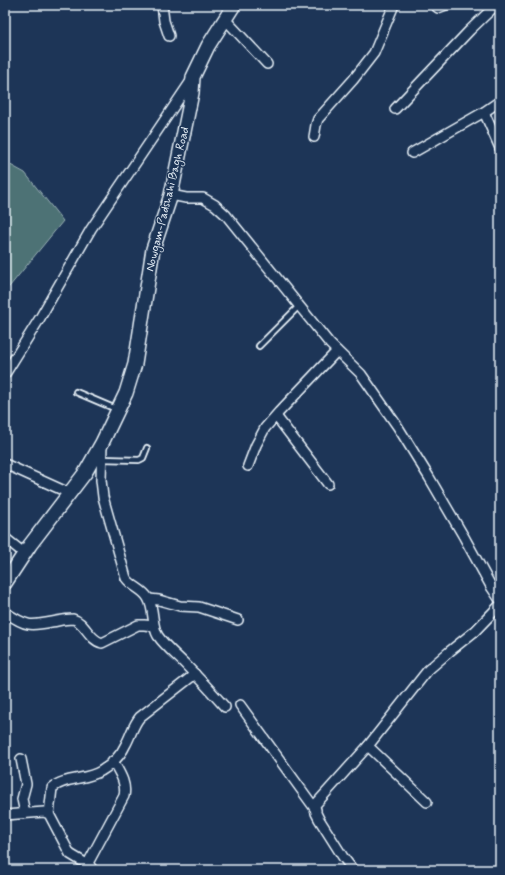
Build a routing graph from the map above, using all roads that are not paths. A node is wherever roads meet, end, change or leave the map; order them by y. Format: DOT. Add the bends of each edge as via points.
graph roads {
  1 [pos="162,5"];
  2 [pos="234,5"];
  3 [pos="394,5"];
  4 [pos="434,5"];
  5 [pos="446,5"];
  6 [pos="496,5"];
  7 [pos="225,19"];
  8 [pos="169,36"];
  9 [pos="267,64"];
  10 [pos="193,77"];
  11 [pos="500,101"];
  12 [pos="395,109"];
  13 [pos="484,112"];
  14 [pos="314,138"];
  15 [pos="500,148"];
  16 [pos="412,153"];
  17 [pos="171,195"];
  18 [pos="299,306"];
  19 [pos="259,346"];
  20 [pos="337,351"];
  21 [pos="5,374"];
  22 [pos="76,392"];
  23 [pos="118,409"];
  24 [pos="276,416"];
  25 [pos="102,443"];
  26 [pos="147,448"];
  27 [pos="102,459"];
  28 [pos="5,464"];
  29 [pos="248,466"];
  30 [pos="328,484"];
  31 [pos="69,493"];
  32 [pos="5,538"];
  33 [pos="25,554"];
  34 [pos="5,582"];
  35 [pos="149,599"];
  36 [pos="500,600"];
  37 [pos="500,604"];
  38 [pos="5,612"];
  39 [pos="238,620"];
  40 [pos="154,626"];
  41 [pos="195,674"];
  42 [pos="240,704"];
  43 [pos="225,707"];
  44 [pos="368,746"];
  45 [pos="21,759"];
  46 [pos="113,760"];
  47 [pos="427,802"];
  48 [pos="316,810"];
  49 [pos="25,813"];
  50 [pos="49,814"];
  51 [pos="5,815"];
  52 [pos="90,867"];
  53 [pos="353,870"];
  1 -- 8 [label="street"];
  2 -- 7 [label="main road, Nowgam-Padshahi Bagh Road"];
  3 -- 14 [label="street" via="374,52 318,119"];
  4 -- 5 [label="street" via="438,8"];
  6 -- 12 [label="street"];
  7 -- 9 [label="street"];
  7 -- 10 [label="main road, Nowgam-Padshahi Bagh Road"];
  10 -- 17 [label="main road, Nowgam-Padshahi Bagh Road"];
  10 -- 21 [label="street" via="91,229"];
  11 -- 13 [label="street"];
  13 -- 15 [label="street"];
  13 -- 16 [label="street"];
  17 -- 18 [label="street" via="203,198 215,205 226,215"];
  17 -- 23 [label="main road, Nowgam-Padshahi Bagh Road" via="152,249 135,364"];
  18 -- 19 [label="lane"];
  18 -- 20 [label="street"];
  20 -- 24 [label="street"];
  20 -- 36 [label="street" via="361,374 398,427"];
  22 -- 23 [label="lane"];
  23 -- 25 [label="main road, Nowgam-Padshahi Bagh Road"];
  24 -- 29 [label="street" via="265,428"];
  24 -- 30 [label="street"];
  25 -- 27 [label="street"];
  25 -- 31 [label="main road, Nowgam-Padshahi Bagh Road" via="85,473"];
  26 -- 27 [label="lane" via="143,458 139,460"];
  27 -- 35 [label="street" via="103,497 125,573 130,584"];
  28 -- 31 [label="street"];
  31 -- 33 [label="main road, Nowgam-Padshahi Bagh Road"];
  32 -- 33 [label="street"];
  33 -- 34 [label="main road, Nowgam-Padshahi Bagh Road"];
  35 -- 39 [label="street" via="180,606 199,606"];
  35 -- 40 [label="street"];
  37 -- 44 [label="street" via="475,631 428,670"];
  38 -- 40 [label="street" via="30,626 73,620 80,623 96,641 102,643 138,625"];
  40 -- 41 [label="street" via="163,642"];
  41 -- 43 [label="street"];
  41 -- 46 [label="street" via="140,717 123,750"];
  42 -- 48 [label="street"];
  44 -- 47 [label="street"];
  44 -- 48 [label="street" via="317,803"];
  45 -- 49 [label="street" via="26,784 22,799"];
  46 -- 50 [label="street" via="97,774 54,786 50,792"];
  46 -- 52 [label="street" via="124,783 124,796"];
  48 -- 53 [label="street" via="319,819"];
  49 -- 50 [label="street"];
  49 -- 51 [label="street"];
  50 -- 52 [label="street" via="70,854"];
}
